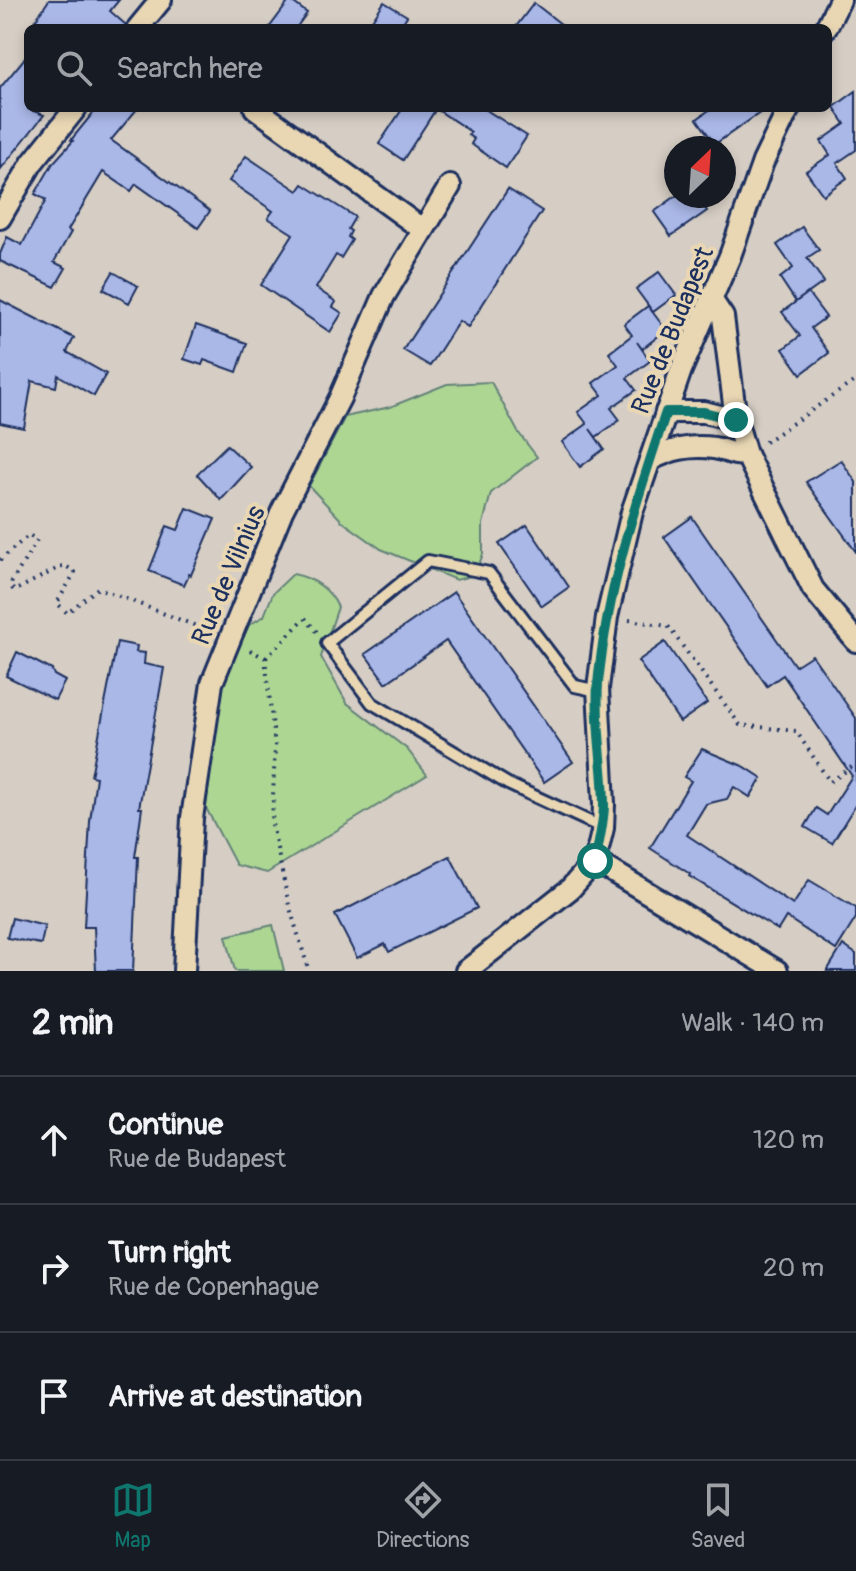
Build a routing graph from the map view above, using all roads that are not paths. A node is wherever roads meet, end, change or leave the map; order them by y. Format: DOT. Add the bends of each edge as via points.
graph roads {
  1 [pos="161,0"];
  2 [pos="840,0"];
  3 [pos="143,24"];
  4 [pos="828,24"];
  5 [pos="73,112"];
  6 [pos="261,112"];
  7 [pos="787,112"];
  8 [pos="450,186"];
  9 [pos="0,218"];
  10 [pos="422,229"];
  11 [pos="711,299"];
  12 [pos="666,412"];
  13 [pos="736,420"];
  14 [pos="746,454"];
  15 [pos="650,460"];
  16 [pos="856,641"];
  17 [pos="598,691"];
  18 [pos="603,828"];
  19 [pos="595,861"];
  20 [pos="184,971"];
  21 [pos="466,971"];
  22 [pos="777,971"];
  1 -- 3 [label="street"];
  2 -- 4 [label="street"];
  5 -- 9 [label="street" via="32,163"];
  6 -- 10 [label="street"];
  7 -- 11 [label="street, Rue de Budapest"];
  8 -- 10 [label="street, Rue de Vilnius"];
  10 -- 20 [label="street, Rue de Vilnius" via="384,296 282,511 212,683 192,818"];
  11 -- 12 [label="street, Rue de Budapest"];
  11 -- 13 [label="street" via="723,317"];
  12 -- 13 [label="street" via="704,412"];
  12 -- 15 [label="street, Rue de Budapest"];
  13 -- 14 [label="street"];
  14 -- 15 [label="street" via="682,447"];
  14 -- 16 [label="street" via="813,589"];
  15 -- 17 [label="street, Rue de Budapest" via="607,617"];
  17 -- 18 [label="street, Rue de Budapest"];
  17 -- 18 [label="lane" via="575,686 489,573 428,561 327,643 372,703 508,784"];
  18 -- 19 [label="street, Rue de Budapest"];
  19 -- 21 [label="street" via="570,889"];
  19 -- 22 [label="street"];
}
